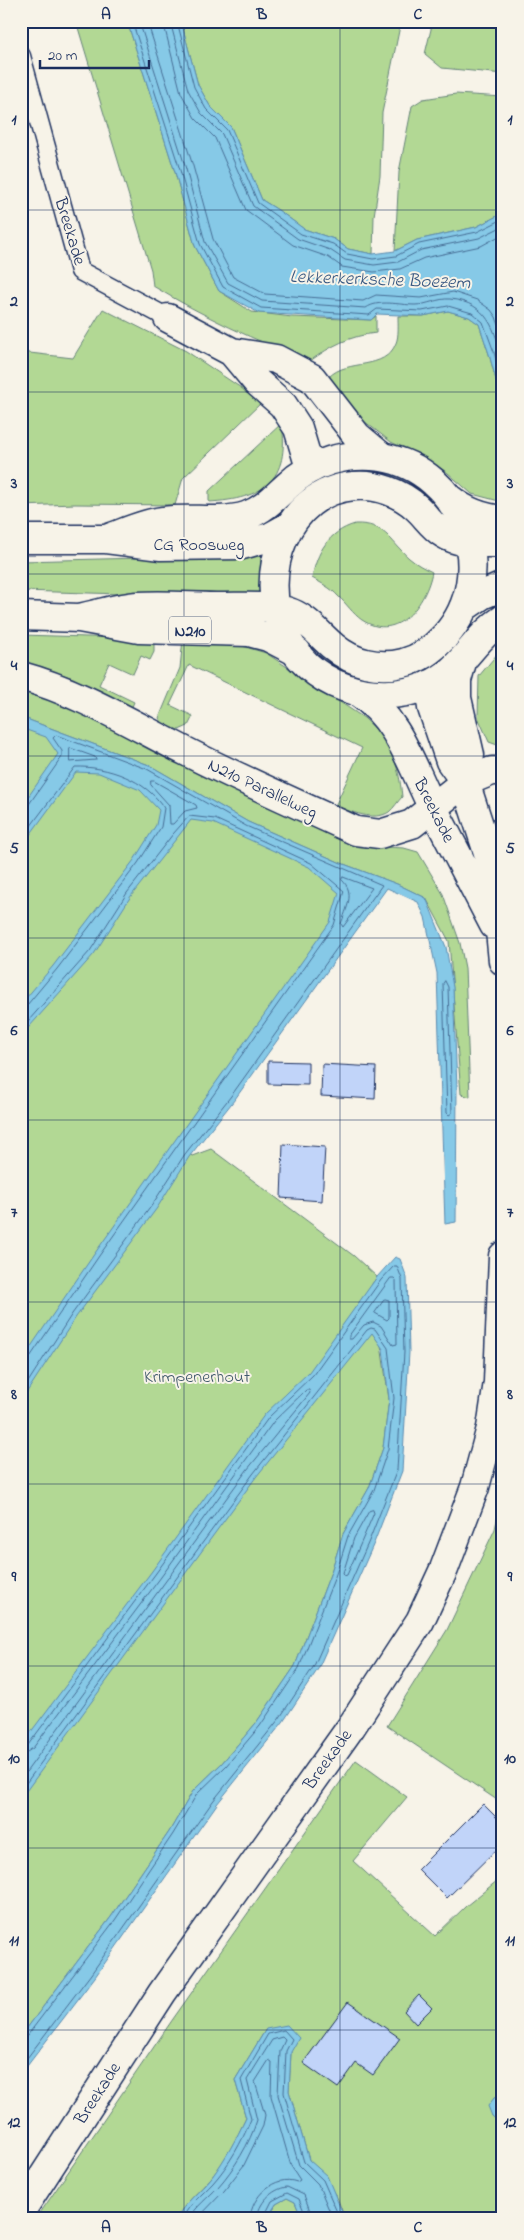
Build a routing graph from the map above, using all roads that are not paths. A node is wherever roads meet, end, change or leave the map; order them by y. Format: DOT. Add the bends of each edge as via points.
graph roads {
  1 [pos="21,56"];
  2 [pos="168,318"];
  3 [pos="232,352"];
  4 [pos="382,457"];
  5 [pos="310,468"];
  6 [pos="450,499"];
  7 [pos="311,501"];
  8 [pos="503,520"];
  9 [pos="288,527"];
  10 [pos="21,539"];
  11 [pos="106,539"];
  12 [pos="470,543"];
  13 [pos="503,543"];
  14 [pos="503,586"];
  15 [pos="463,608"];
  16 [pos="277,609"];
  17 [pos="21,616"];
  18 [pos="79,618"];
  19 [pos="503,619"];
  20 [pos="440,641"];
  21 [pos="297,652"];
  22 [pos="469,653"];
  23 [pos="21,676"];
  24 [pos="429,685"];
  25 [pos="359,693"];
  26 [pos="503,771"];
  27 [pos="465,782"];
  28 [pos="432,808"];
  29 [pos="501,948"];
  30 [pos="503,1256"];
  31 [pos="21,2211"];
  1 -- 2 [label="lane, Breekade" via="80,271"];
  2 -- 3 [label="main road, Breekade"];
  3 -- 4 [label="main road, Breekade" via="276,359 312,378 357,436"];
  3 -- 5 [label="main road, Breekade" via="257,382 284,405 298,428"];
  4 -- 5 [label="main road, N210" via="344,456"];
  4 -- 6 [label="main road, N210" via="417,470 438,485"];
  5 -- 7 [label="main road, Breekade"];
  5 -- 11 [label="main road, CG Roosweg / N210" via="278,496 246,516 162,521"];
  6 -- 8 [label="main road, N210" via="476,515"];
  6 -- 12 [label="main road, N210" via="461,517"];
  7 -- 9 [label="main road, N210"];
  7 -- 12 [label="main road, N210" via="329,491 356,485 383,489 408,501 445,535"];
  9 -- 11 [label="main road, CG Roosweg / N210" via="261,541 242,545 161,546"];
  9 -- 16 [label="main road, N210" via="275,567"];
  10 -- 11 [label="main road, CG Roosweg / N210"];
  12 -- 13 [label="main road, N210"];
  12 -- 15 [label="main road, N210" via="472,569"];
  14 -- 15 [label="main road, N210"];
  15 -- 20 [label="main road, N210"];
  16 -- 18 [label="main road, N210" via="138,606"];
  16 -- 20 [label="main road, N210" via="303,618 346,656 374,664 388,666 417,658"];
  16 -- 21 [label="main road, N210" via="283,632"];
  17 -- 18 [label="main road, N210"];
  18 -- 21 [label="main road, N210" via="139,629 249,632 268,637"];
  19 -- 22 [label="main road, N210"];
  20 -- 24 [label="main road, N210" via="432,662"];
  21 -- 25 [label="main road, N210" via="318,673"];
  22 -- 24 [label="main road, N210" via="452,671"];
  22 -- 27 [label="main road, Breekade" via="458,680 457,698 470,755"];
  23 -- 28 [label="main road, N210 Parallelweg" via="82,699 190,754 356,831 380,834 412,824"];
  24 -- 25 [label="main road, N210" via="388,696"];
  24 -- 27 [label="main road, Breekade" via="432,708 450,761"];
  25 -- 28 [label="main road, Breekade" via="381,710 398,733"];
  26 -- 27 [label="main road, N210 Parallelweg" via="492,771"];
  27 -- 28 [label="main road, N210 Parallelweg"];
  27 -- 29 [label="main road, Breekade" via="494,871"];
  28 -- 29 [label="main road, Breekade"];
  30 -- 31 [label="main road, Breekade" via="498,1382 491,1428 475,1488 420,1621 351,1726 162,1994"];
}
